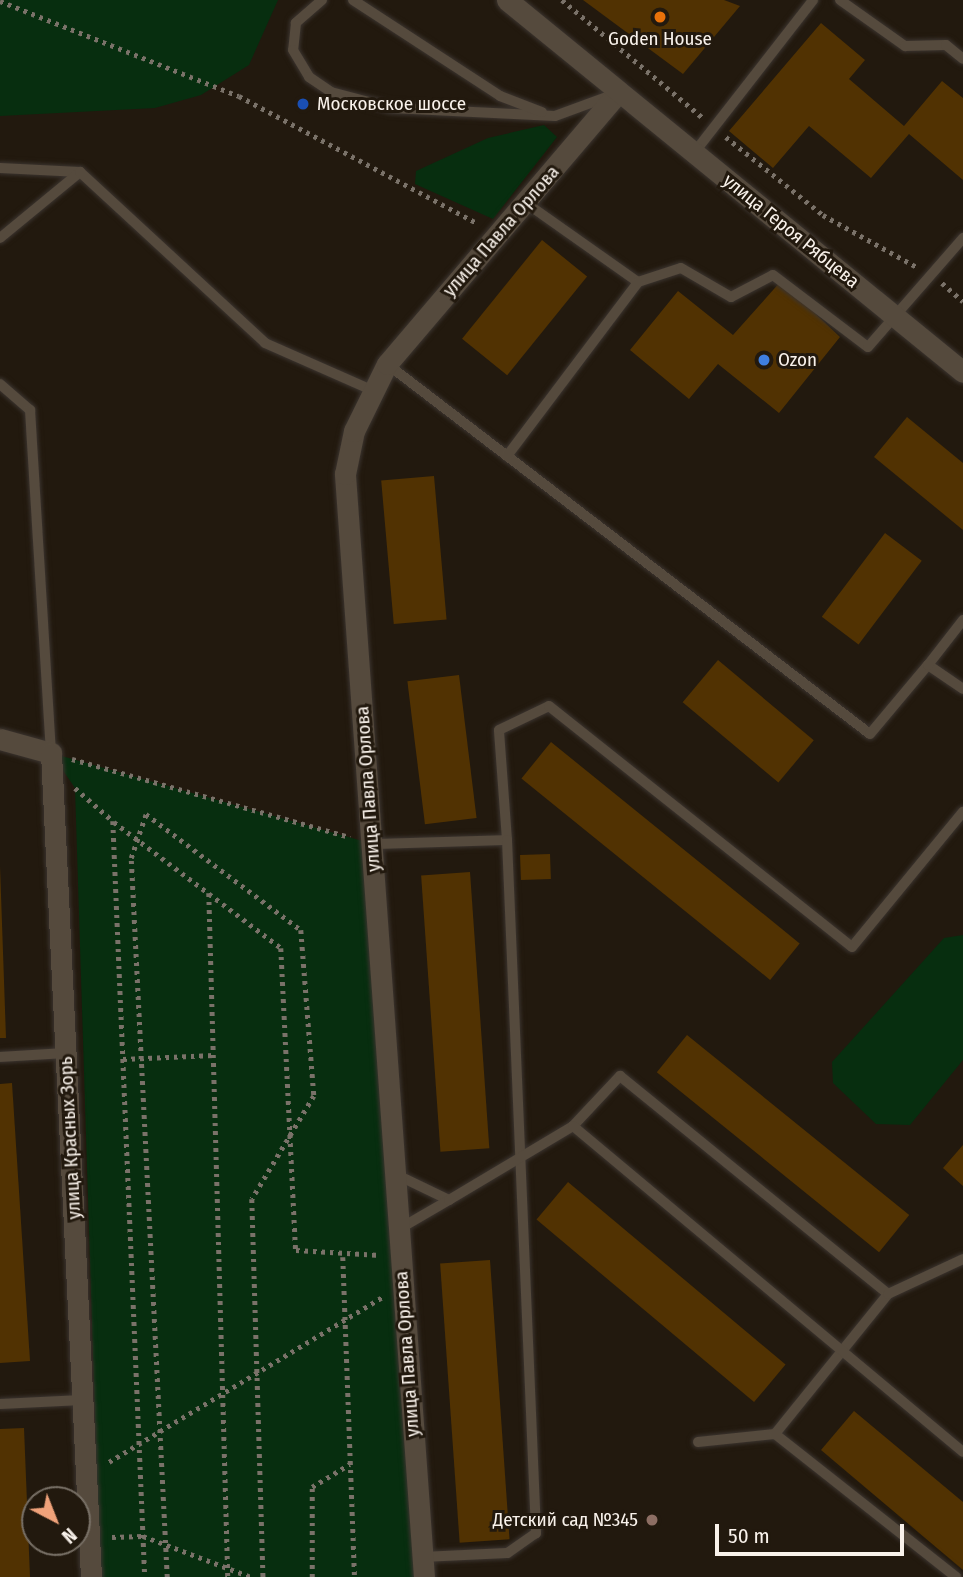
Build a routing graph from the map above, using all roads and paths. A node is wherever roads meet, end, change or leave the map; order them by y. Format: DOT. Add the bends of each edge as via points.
graph roads {
  1 [pos="322,0"];
  2 [pos="353,0"];
  3 [pos="507,0"];
  4 [pos="562,0"];
  5 [pos="813,0"];
  6 [pos="840,0"];
  7 [pos="0,1"];
  8 [pos="963,59"];
  9 [pos="618,93"];
  10 [pos="555,116"];
  11 [pos="710,124"];
  12 [pos="694,153"];
  13 [pos="0,168"];
  14 [pos="80,172"];
  15 [pos="526,203"];
  16 [pos="486,228"];
  17 [pos="0,238"];
  18 [pos="963,238"];
  19 [pos="933,276"];
  20 [pos="638,282"];
  21 [pos="963,301"];
  22 [pos="898,317"];
  23 [pos="387,364"];
  24 [pos="963,372"];
  25 [pos="0,383"];
  26 [pos="374,391"];
  27 [pos="507,456"];
  28 [pos="963,620"];
  29 [pos="928,665"];
  30 [pos="963,689"];
  31 [pos="0,739"];
  32 [pos="51,753"];
  33 [pos="73,759"];
  34 [pos="74,769"];
  35 [pos="75,778"];
  36 [pos="963,812"];
  37 [pos="113,821"];
  38 [pos="138,839"];
  39 [pos="507,840"];
  40 [pos="373,844"];
  41 [pos="209,892"];
  42 [pos="65,1053"];
  43 [pos="214,1055"];
  44 [pos="0,1057"];
  45 [pos="141,1058"];
  46 [pos="124,1059"];
  47 [pos="573,1126"];
  48 [pos="291,1134"];
  49 [pos="517,1160"];
  50 [pos="393,1173"];
  51 [pos="449,1200"];
  52 [pos="397,1230"];
  53 [pos="399,1254"];
  54 [pos="343,1257"];
  55 [pos="963,1259"];
  56 [pos="401,1286"];
  57 [pos="888,1294"];
  58 [pos="345,1320"];
  59 [pos="845,1351"];
  60 [pos="257,1373"];
  61 [pos="223,1393"];
  62 [pos="82,1400"];
  63 [pos="0,1404"];
  64 [pos="159,1432"];
  65 [pos="775,1434"];
  66 [pos="698,1442"];
  67 [pos="140,1444"];
  68 [pos="963,1452"];
  69 [pos="351,1464"];
  70 [pos="86,1476"];
  71 [pos="86,1486"];
  72 [pos="144,1536"];
  73 [pos="91,1538"];
  74 [pos="165,1545"];
  75 [pos="90,1556"];
  76 [pos="423,1567"];
  77 [pos="228,1569"];
  78 [pos="91,1577"];
  79 [pos="145,1577"];
  80 [pos="167,1577"];
  81 [pos="228,1577"];
  82 [pos="251,1577"];
  83 [pos="263,1577"];
  84 [pos="312,1577"];
  85 [pos="355,1577"];
  86 [pos="956,1577"];
  1 -- 10 [label="lane" via="296,23 293,50 309,76 331,92 391,108"];
  2 -- 10 [label="lane" via="500,96"];
  3 -- 9 [label="street, улица Героя Рябцева"];
  4 -- 11 [label="path"];
  5 -- 11 [label="lane"];
  6 -- 8 [label="lane" via="905,46 946,45"];
  7 -- 16 [label="path" via="239,96"];
  9 -- 10 [label="lane"];
  9 -- 12 [label="street, улица Героя Рябцева"];
  9 -- 15 [label="street, улица Павла Орлова"];
  11 -- 12 [label="lane"];
  11 -- 19 [label="path" via="824,215"];
  12 -- 22 [label="street, улица Героя Рябцева"];
  13 -- 14 [label="lane"];
  14 -- 17 [label="lane"];
  14 -- 26 [label="lane" via="265,343"];
  15 -- 20 [label="lane"];
  15 -- 23 [label="street, улица Павла Орлова"];
  18 -- 19 [label="lane"];
  19 -- 21 [label="path"];
  19 -- 22 [label="lane"];
  20 -- 22 [label="lane" via="681,268 731,297 773,275 868,347"];
  20 -- 27 [label="lane"];
  22 -- 24 [label="street, улица Героя Рябцева"];
  23 -- 26 [label="street, улица Павла Орлова"];
  23 -- 27 [label="lane"];
  25 -- 32 [label="lane" via="30,410"];
  26 -- 40 [label="street, улица Павла Орлова" via="354,431 345,474"];
  27 -- 29 [label="lane" via="870,734"];
  28 -- 29 [label="lane"];
  29 -- 30 [label="lane"];
  31 -- 32 [label="street"];
  32 -- 33 [label="path"];
  32 -- 42 [label="street, улица Красных Зорь"];
  33 -- 34 [label="path"];
  33 -- 40 [label="path"];
  35 -- 37 [label="path" via="75,788"];
  36 -- 39 [label="lane" via="852,947 549,706 499,730"];
  37 -- 38 [label="path"];
  37 -- 46 [label="path"];
  38 -- 41 [label="path"];
  38 -- 45 [label="path" via="131,858"];
  38 -- 48 [label="path" via="146,814 300,930 314,1096"];
  39 -- 40 [label="lane"];
  39 -- 49 [label="lane"];
  40 -- 50 [label="street, улица Павла Орлова"];
  41 -- 43 [label="path"];
  41 -- 48 [label="path" via="281,948"];
  42 -- 44 [label="lane"];
  42 -- 62 [label="street, улица Красных Зорь"];
  43 -- 45 [label="path"];
  43 -- 61 [label="path"];
  45 -- 46 [label="path"];
  45 -- 64 [label="path"];
  46 -- 67 [label="path"];
  47 -- 49 [label="lane"];
  47 -- 57 [label="lane" via="620,1076"];
  47 -- 59 [label="lane"];
  48 -- 54 [label="path" via="296,1250"];
  48 -- 60 [label="path" via="252,1199"];
  49 -- 51 [label="lane"];
  49 -- 76 [label="lane" via="536,1533 507,1553"];
  50 -- 51 [label="lane"];
  50 -- 52 [label="street, улица Павла Орлова"];
  51 -- 52 [label="lane"];
  52 -- 53 [label="street, улица Павла Орлова"];
  53 -- 54 [label="path"];
  53 -- 56 [label="street, улица Павла Орлова"];
  54 -- 58 [label="path"];
  55 -- 57 [label="lane"];
  56 -- 58 [label="path"];
  56 -- 76 [label="street, улица Павла Орлова"];
  57 -- 59 [label="lane"];
  58 -- 60 [label="path"];
  58 -- 69 [label="path"];
  59 -- 65 [label="lane"];
  59 -- 68 [label="lane"];
  60 -- 61 [label="path"];
  60 -- 83 [label="path"];
  61 -- 64 [label="path"];
  61 -- 77 [label="path"];
  62 -- 63 [label="lane"];
  62 -- 70 [label="street, улица Красных Зорь"];
  64 -- 67 [label="path"];
  64 -- 74 [label="path"];
  65 -- 66 [label="lane"];
  65 -- 86 [label="lane"];
  67 -- 70 [label="path"];
  67 -- 72 [label="path"];
  69 -- 84 [label="path" via="312,1488"];
  69 -- 85 [label="path"];
  70 -- 71 [label="street, улица Красных Зорь"];
  72 -- 73 [label="path"];
  72 -- 74 [label="path"];
  72 -- 79 [label="path"];
  74 -- 77 [label="path"];
  74 -- 80 [label="path"];
  75 -- 78 [label="street, улица Красных Зорь"];
  77 -- 81 [label="path"];
  77 -- 82 [label="path"];
}
